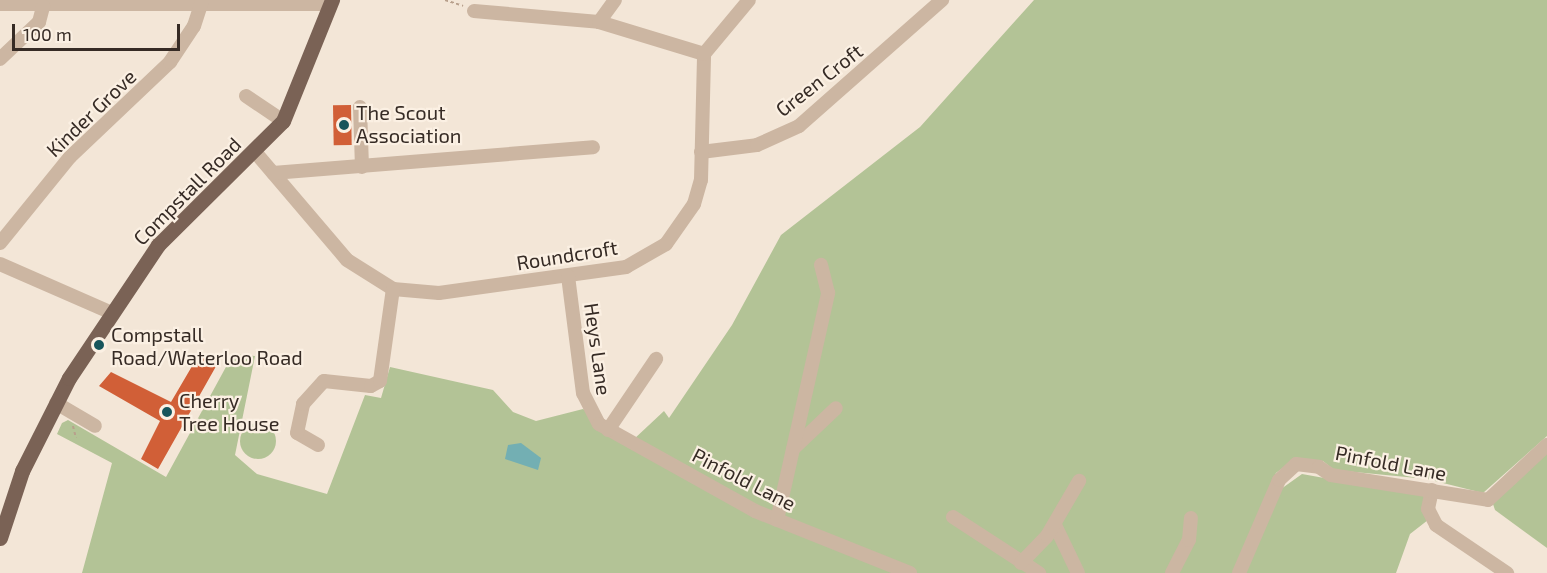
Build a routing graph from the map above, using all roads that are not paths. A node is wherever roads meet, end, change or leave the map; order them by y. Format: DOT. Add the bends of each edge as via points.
graph roads {
  1 [pos="615,0"];
  2 [pos="749,0"];
  3 [pos="942,0"];
  4 [pos="3,2"];
  5 [pos="331,2"];
  6 [pos="93,4"];
  7 [pos="202,4"];
  8 [pos="43,7"];
  9 [pos="474,11"];
  10 [pos="599,22"];
  11 [pos="704,54"];
  12 [pos="0,59"];
  13 [pos="246,96"];
  14 [pos="360,107"];
  15 [pos="283,121"];
  16 [pos="592,147"];
  17 [pos="701,152"];
  18 [pos="256,153"];
  19 [pos="362,167"];
  20 [pos="273,173"];
  21 [pos="0,243"];
  22 [pos="0,264"];
  23 [pos="821,265"];
  24 [pos="568,276"];
  25 [pos="393,289"];
  26 [pos="110,312"];
  27 [pos="656,359"];
  28 [pos="56,403"];
  29 [pos="836,408"];
  30 [pos="95,426"];
  31 [pos="603,427"];
  32 [pos="318,445"];
  33 [pos="1547,445"];
  34 [pos="793,449"];
  35 [pos="1079,481"];
  36 [pos="1432,490"];
  37 [pos="953,517"];
  38 [pos="1191,518"];
  39 [pos="777,520"];
  40 [pos="1055,525"];
  41 [pos="0,537"];
  42 [pos="1021,563"];
  43 [pos="887,568"];
  44 [pos="910,573"];
  45 [pos="1039,573"];
  46 [pos="1078,573"];
  47 [pos="1172,573"];
  48 [pos="1239,573"];
  49 [pos="1507,573"];
  1 -- 10 [label="street"];
  2 -- 11 [label="street"];
  3 -- 17 [label="street, Green Croft" via="799,126 757,145"];
  4 -- 8 [label="street"];
  5 -- 7 [label="street"];
  5 -- 15 [label="main road, Compstall Road"];
  6 -- 7 [label="street"];
  6 -- 8 [label="street"];
  7 -- 21 [label="street, Kinder Grove" via="170,62 70,156"];
  8 -- 12 [label="street" via="39,22"];
  9 -- 10 [label="street"];
  10 -- 11 [label="street"];
  11 -- 17 [label="street, Roundcroft"];
  13 -- 15 [label="street"];
  14 -- 19 [label="street"];
  15 -- 18 [label="main road, Compstall Road"];
  16 -- 19 [label="street"];
  17 -- 24 [label="street, Roundcroft" via="694,204 666,244 626,267"];
  18 -- 20 [label="street, Roundcroft"];
  18 -- 26 [label="main road, Compstall Road" via="158,245"];
  19 -- 20 [label="street"];
  20 -- 25 [label="street, Roundcroft" via="347,260"];
  22 -- 26 [label="street"];
  23 -- 34 [label="street" via="829,284"];
  24 -- 25 [label="street, Roundcroft" via="439,293"];
  24 -- 31 [label="street, Heys Lane" via="583,393"];
  25 -- 32 [label="street" via="380,381 371,386 324,381 303,404 297,433"];
  26 -- 28 [label="main road, Compstall Road"];
  27 -- 31 [label="street"];
  28 -- 30 [label="street"];
  28 -- 41 [label="main road, Compstall Road" via="22,471"];
  29 -- 34 [label="street"];
  31 -- 39 [label="street, Pinfold Lane"];
  33 -- 36 [label="street, Pinfold Lane" via="1488,500"];
  34 -- 39 [label="street"];
  35 -- 40 [label="street"];
  36 -- 48 [label="street, Pinfold Lane" via="1331,475 1319,467 1296,464 1279,480"];
  36 -- 49 [label="street" via="1428,509 1436,525"];
  37 -- 42 [label="street"];
  38 -- 47 [label="street" via="1189,540"];
  39 -- 43 [label="street, Pinfold Lane"];
  40 -- 42 [label="street"];
  40 -- 46 [label="street"];
  42 -- 45 [label="street"];
  43 -- 44 [label="street, Pinfold Lane"];
}
